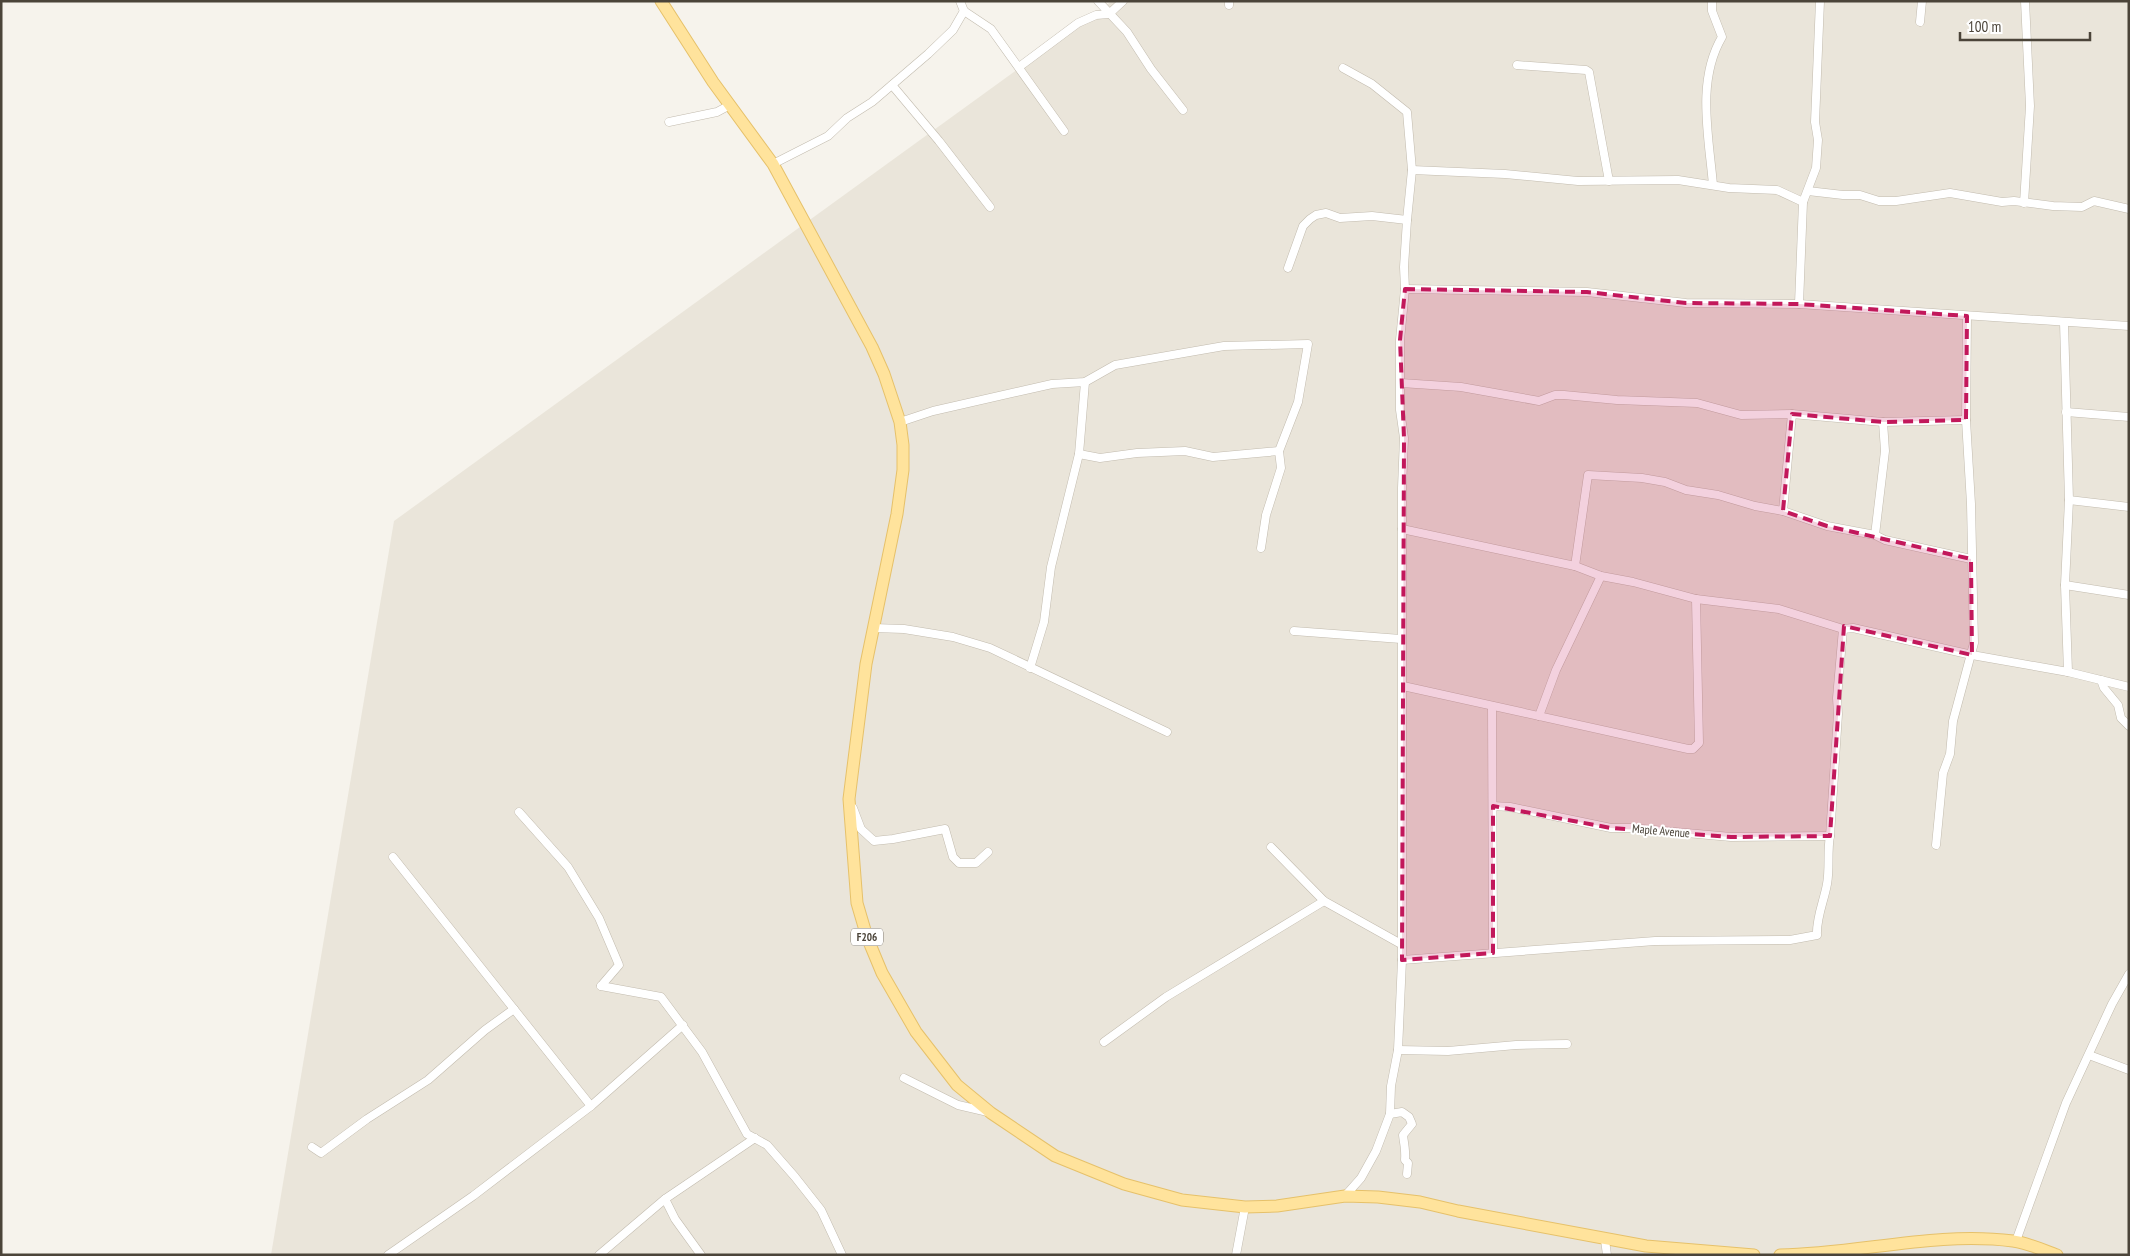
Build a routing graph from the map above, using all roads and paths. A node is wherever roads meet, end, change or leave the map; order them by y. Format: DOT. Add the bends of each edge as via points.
graph roads {
  1 [pos="960,1"];
  2 [pos="1098,1"];
  3 [pos="1123,1"];
  4 [pos="1712,1"];
  5 [pos="1820,1"];
  6 [pos="1922,1"];
  7 [pos="2026,1"];
  8 [pos="662,2"];
  9 [pos="964,11"];
  10 [pos="1109,14"];
  11 [pos="1920,22"];
  12 [pos="1517,65"];
  13 [pos="1018,67"];
  14 [pos="1343,68"];
  15 [pos="892,85"];
  16 [pos="730,104"];
  17 [pos="1183,110"];
  18 [pos="669,122"];
  19 [pos="1064,131"];
  20 [pos="773,164"];
  21 [pos="1412,170"];
  22 [pos="1609,181"];
  23 [pos="1713,185"];
  24 [pos="1808,191"];
  25 [pos="1803,202"];
  26 [pos="2024,203"];
  27 [pos="990,207"];
  28 [pos="2129,209"];
  29 [pos="1407,220"];
  30 [pos="1288,268"];
  31 [pos="1405,289"];
  32 [pos="1799,304"];
  33 [pos="1967,316"];
  34 [pos="2064,322"];
  35 [pos="2129,326"];
  36 [pos="1084,382"];
  37 [pos="1401,383"];
  38 [pos="2066,412"];
  39 [pos="1792,414"];
  40 [pos="2129,417"];
  41 [pos="1966,420"];
  42 [pos="900,422"];
  43 [pos="1883,422"];
  44 [pos="1279,451"];
  45 [pos="1079,454"];
  46 [pos="2069,500"];
  47 [pos="2129,507"];
  48 [pos="1783,511"];
  49 [pos="1402,529"];
  50 [pos="1875,535"];
  51 [pos="1261,548"];
  52 [pos="1971,560"];
  53 [pos="1575,566"];
  54 [pos="1601,576"];
  55 [pos="2065,585"];
  56 [pos="2129,595"];
  57 [pos="1696,599"];
  58 [pos="873,628"];
  59 [pos="1844,629"];
  60 [pos="1294,630"];
  61 [pos="1401,639"];
  62 [pos="1972,655"];
  63 [pos="1030,668"];
  64 [pos="2068,672"];
  65 [pos="2101,680"];
  66 [pos="1403,686"];
  67 [pos="2129,686"];
  68 [pos="1492,706"];
  69 [pos="1539,716"];
  70 [pos="2129,726"];
  71 [pos="1167,732"];
  72 [pos="849,799"];
  73 [pos="1493,806"];
  74 [pos="519,812"];
  75 [pos="1830,836"];
  76 [pos="1936,845"];
  77 [pos="1271,847"];
  78 [pos="988,852"];
  79 [pos="393,857"];
  80 [pos="1324,901"];
  81 [pos="1401,944"];
  82 [pos="1493,953"];
  83 [pos="1402,960"];
  84 [pos="2129,974"];
  85 [pos="514,1009"];
  86 [pos="682,1025"];
  87 [pos="1104,1042"];
  88 [pos="1566,1044"];
  89 [pos="1398,1050"];
  90 [pos="2088,1055"];
  91 [pos="2129,1070"];
  92 [pos="904,1078"];
  93 [pos="592,1106"];
  94 [pos="991,1113"];
  95 [pos="1390,1114"];
  96 [pos="755,1138"];
  97 [pos="312,1147"];
  98 [pos="1407,1174"];
  99 [pos="1345,1196"];
  100 [pos="664,1199"];
  101 [pos="1245,1207"];
  102 [pos="1605,1240"];
  103 [pos="2016,1241"];
  104 [pos="388,1255"];
  105 [pos="599,1255"];
  106 [pos="701,1255"];
  107 [pos="842,1255"];
  108 [pos="1236,1255"];
  109 [pos="1607,1255"];
  110 [pos="1754,1255"];
  111 [pos="1780,1255"];
  112 [pos="2057,1255"];
  1 -- 9 [label="street"];
  2 -- 10 [label="street"];
  3 -- 10 [label="street"];
  4 -- 23 [label="street" via="1712,11 1722,37 1709,68 1706,102"];
  5 -- 24 [label="street" via="1815,122 1818,140 1816,168"];
  6 -- 11 [label="street"];
  7 -- 26 [label="street" via="2030,106"];
  8 -- 16 [label="main road, F206"];
  9 -- 13 [label="street" via="991,29"];
  9 -- 15 [label="street" via="953,30"];
  10 -- 13 [label="street" via="1096,15 1078,24"];
  10 -- 17 [label="street" via="1127,32"];
  12 -- 22 [label="street" via="1589,72"];
  13 -- 19 [label="street"];
  14 -- 21 [label="street" via="1372,84 1405,110"];
  15 -- 20 [label="street" via="828,136"];
  15 -- 27 [label="street"];
  16 -- 18 [label="street" via="717,112"];
  16 -- 20 [label="main road, F206"];
  20 -- 42 [label="main road, F206" via="872,347"];
  21 -- 22 [label="street"];
  21 -- 29 [label="street"];
  22 -- 23 [label="street" via="1678,180"];
  23 -- 25 [label="street" via="1777,190"];
  24 -- 25 [label="street"];
  24 -- 26 [label="street" via="1860,195 1879,201 1950,194"];
  25 -- 32 [label="street"];
  26 -- 28 [label="street" via="2082,207 2094,201"];
  29 -- 30 [label="street" via="1372,216 1340,218 1326,213 1316,215 1303,226"];
  29 -- 31 [label="street"];
  31 -- 32 [label="street" via="1587,292 1686,303"];
  31 -- 37 [label="street" via="1400,340"];
  32 -- 33 [label="street"];
  33 -- 34 [label="street"];
  33 -- 41 [label="street"];
  34 -- 35 [label="street"];
  34 -- 38 [label="street"];
  36 -- 42 [label="street" via="1043,386 932,411"];
  36 -- 44 [label="street" via="1116,365 1215,348 1308,344 1298,402"];
  36 -- 45 [label="street"];
  37 -- 39 [label="street" via="1460,387 1539,401 1564,394 1697,403 1742,414"];
  37 -- 49 [label="street" via="1404,438"];
  38 -- 40 [label="street"];
  38 -- 46 [label="street"];
  39 -- 43 [label="street"];
  39 -- 48 [label="street"];
  41 -- 43 [label="street"];
  41 -- 52 [label="street"];
  42 -- 58 [label="main road, F206" via="903,445 897,514"];
  43 -- 50 [label="street" via="1885,451"];
  44 -- 45 [label="street" via="1213,457 1185,451 1100,458"];
  44 -- 51 [label="street" via="1281,468 1266,515"];
  45 -- 63 [label="street" via="1051,567 1044,622"];
  46 -- 47 [label="street"];
  46 -- 55 [label="street"];
  48 -- 50 [label="street" via="1827,526"];
  48 -- 53 [label="street" via="1686,490 1665,482 1588,474"];
  49 -- 53 [label="street"];
  49 -- 61 [label="street"];
  50 -- 52 [label="street"];
  52 -- 62 [label="street"];
  53 -- 54 [label="street"];
  54 -- 57 [label="street"];
  54 -- 69 [label="street" via="1556,670"];
  55 -- 56 [label="street"];
  55 -- 64 [label="street"];
  57 -- 59 [label="street" via="1779,609"];
  57 -- 69 [label="street" via="1698,743 1693,749"];
  58 -- 63 [label="street" via="953,637 990,648"];
  58 -- 72 [label="main road, F206"];
  59 -- 62 [label="street" via="1853,628"];
  59 -- 75 [label="street"];
  60 -- 61 [label="street"];
  61 -- 66 [label="street"];
  62 -- 64 [label="street"];
  62 -- 76 [label="street" via="1943,773"];
  63 -- 71 [label="street"];
  64 -- 65 [label="street"];
  65 -- 67 [label="street"];
  65 -- 70 [label="street"];
  66 -- 68 [label="street"];
  66 -- 81 [label="street"];
  68 -- 69 [label="street"];
  68 -- 73 [label="street"];
  72 -- 78 [label="street" via="861,829 874,841 945,829 953,857 959,863 976,863"];
  72 -- 94 [label="main road, F206" via="857,903 882,973 916,1032 957,1086"];
  73 -- 75 [label="street, Maple Avenue" via="1611,828 1731,838"];
  73 -- 82 [label="street"];
  74 -- 86 [label="street" via="568,868 599,918 619,965 601,986 661,996"];
  75 -- 82 [label="street" via="1827,884 1817,935 1813,937 1655,941"];
  77 -- 80 [label="street"];
  79 -- 85 [label="street"];
  80 -- 81 [label="street"];
  80 -- 87 [label="street" via="1166,997"];
  81 -- 83 [label="street"];
  82 -- 83 [label="street"];
  83 -- 89 [label="street"];
  84 -- 90 [label="street"];
  85 -- 93 [label="street"];
  85 -- 97 [label="street" via="428,1080 321,1153"];
  86 -- 93 [label="street"];
  86 -- 96 [label="street" via="702,1052 746,1134"];
  88 -- 89 [label="street" via="1448,1051"];
  89 -- 95 [label="street"];
  90 -- 91 [label="street"];
  90 -- 103 [label="street" via="2059,1120"];
  92 -- 94 [label="street" via="958,1104"];
  93 -- 104 [label="street"];
  94 -- 101 [label="main road, F206" via="1055,1156 1124,1184 1182,1200"];
  95 -- 98 [label="street" via="1402,1112 1412,1124 1403,1135"];
  95 -- 99 [label="street" via="1376,1151 1361,1178"];
  96 -- 100 [label="street"];
  96 -- 107 [label="street" via="767,1145 821,1210"];
  99 -- 101 [label="main road, F206" via="1277,1206"];
  99 -- 102 [label="main road, F206" via="1420,1202"];
  100 -- 105 [label="street"];
  100 -- 106 [label="street"];
  101 -- 108 [label="street"];
  102 -- 109 [label="street"];
  102 -- 110 [label="main road, F206" via="1679,1250"];
  103 -- 111 [label="main road" via="1932,1239 1847,1252"];
  103 -- 112 [label="main road"];
}
